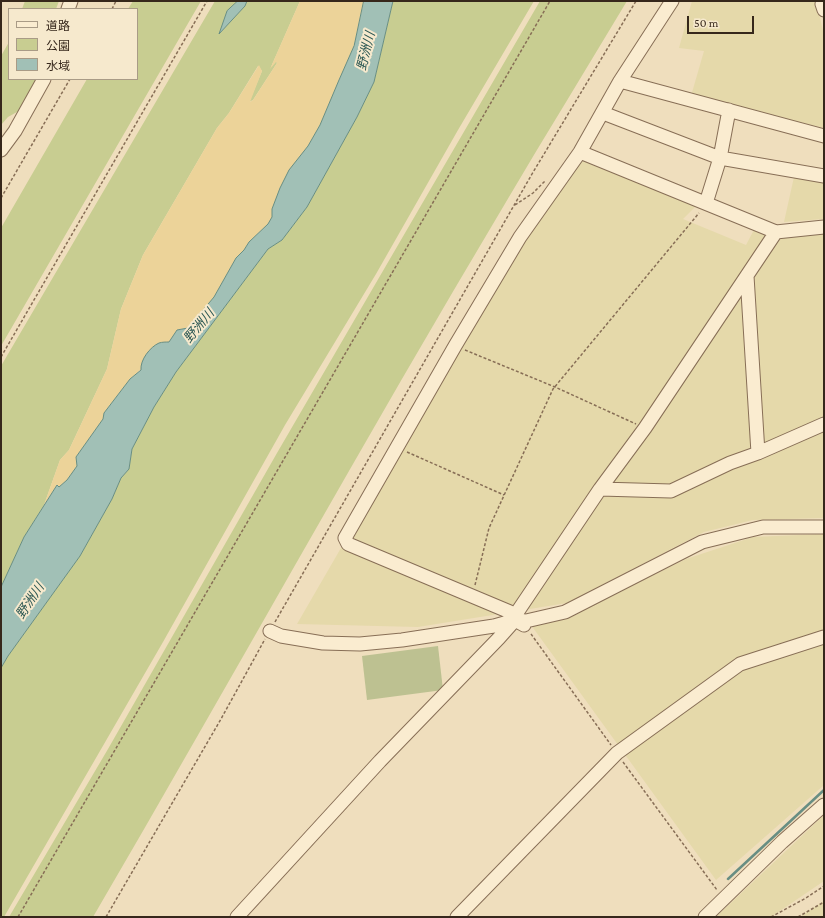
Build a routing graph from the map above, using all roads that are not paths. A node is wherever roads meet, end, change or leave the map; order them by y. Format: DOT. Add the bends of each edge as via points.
graph roads {
  1 [pos="672,1"];
  2 [pos="823,1"];
  3 [pos="824,10"];
  4 [pos="43,80"];
  5 [pos="620,81"];
  6 [pos="729,110"];
  7 [pos="603,112"];
  8 [pos="824,136"];
  9 [pos="1,150"];
  10 [pos="580,152"];
  11 [pos="720,158"];
  12 [pos="824,176"];
  13 [pos="706,203"];
  14 [pos="824,227"];
  15 [pos="776,232"];
  16 [pos="747,276"];
  17 [pos="824,424"];
  18 [pos="758,453"];
  19 [pos="600,489"];
  20 [pos="824,527"];
  21 [pos="519,623"];
  22 [pos="270,631"];
  23 [pos="824,637"];
  24 [pos="824,805"];
  25 [pos="236,917"];
  26 [pos="457,917"];
  27 [pos="705,917"];
  1 -- 5 [label="street"];
  2 -- 3 [label="street"];
  4 -- 9 [label="street"];
  5 -- 6 [label="street"];
  5 -- 7 [label="street"];
  6 -- 8 [label="street"];
  6 -- 11 [label="street"];
  7 -- 10 [label="street"];
  7 -- 11 [label="street"];
  10 -- 13 [label="street"];
  10 -- 21 [label="street" via="520,238 345,538 348,544 510,612"];
  11 -- 12 [label="street"];
  11 -- 13 [label="street"];
  13 -- 15 [label="street"];
  14 -- 15 [label="street"];
  15 -- 16 [label="street"];
  16 -- 18 [label="street"];
  16 -- 19 [label="street"];
  17 -- 18 [label="street"];
  18 -- 19 [label="street" via="730,463 671,491"];
  19 -- 21 [label="street" via="518,612"];
  20 -- 21 [label="street" via="763,527 702,542 565,612"];
  21 -- 22 [label="street" via="360,644 324,643 281,636"];
  21 -- 25 [label="street" via="499,638 380,761"];
  23 -- 26 [label="street" via="740,664 617,753"];
  24 -- 27 [label="street"];
}
